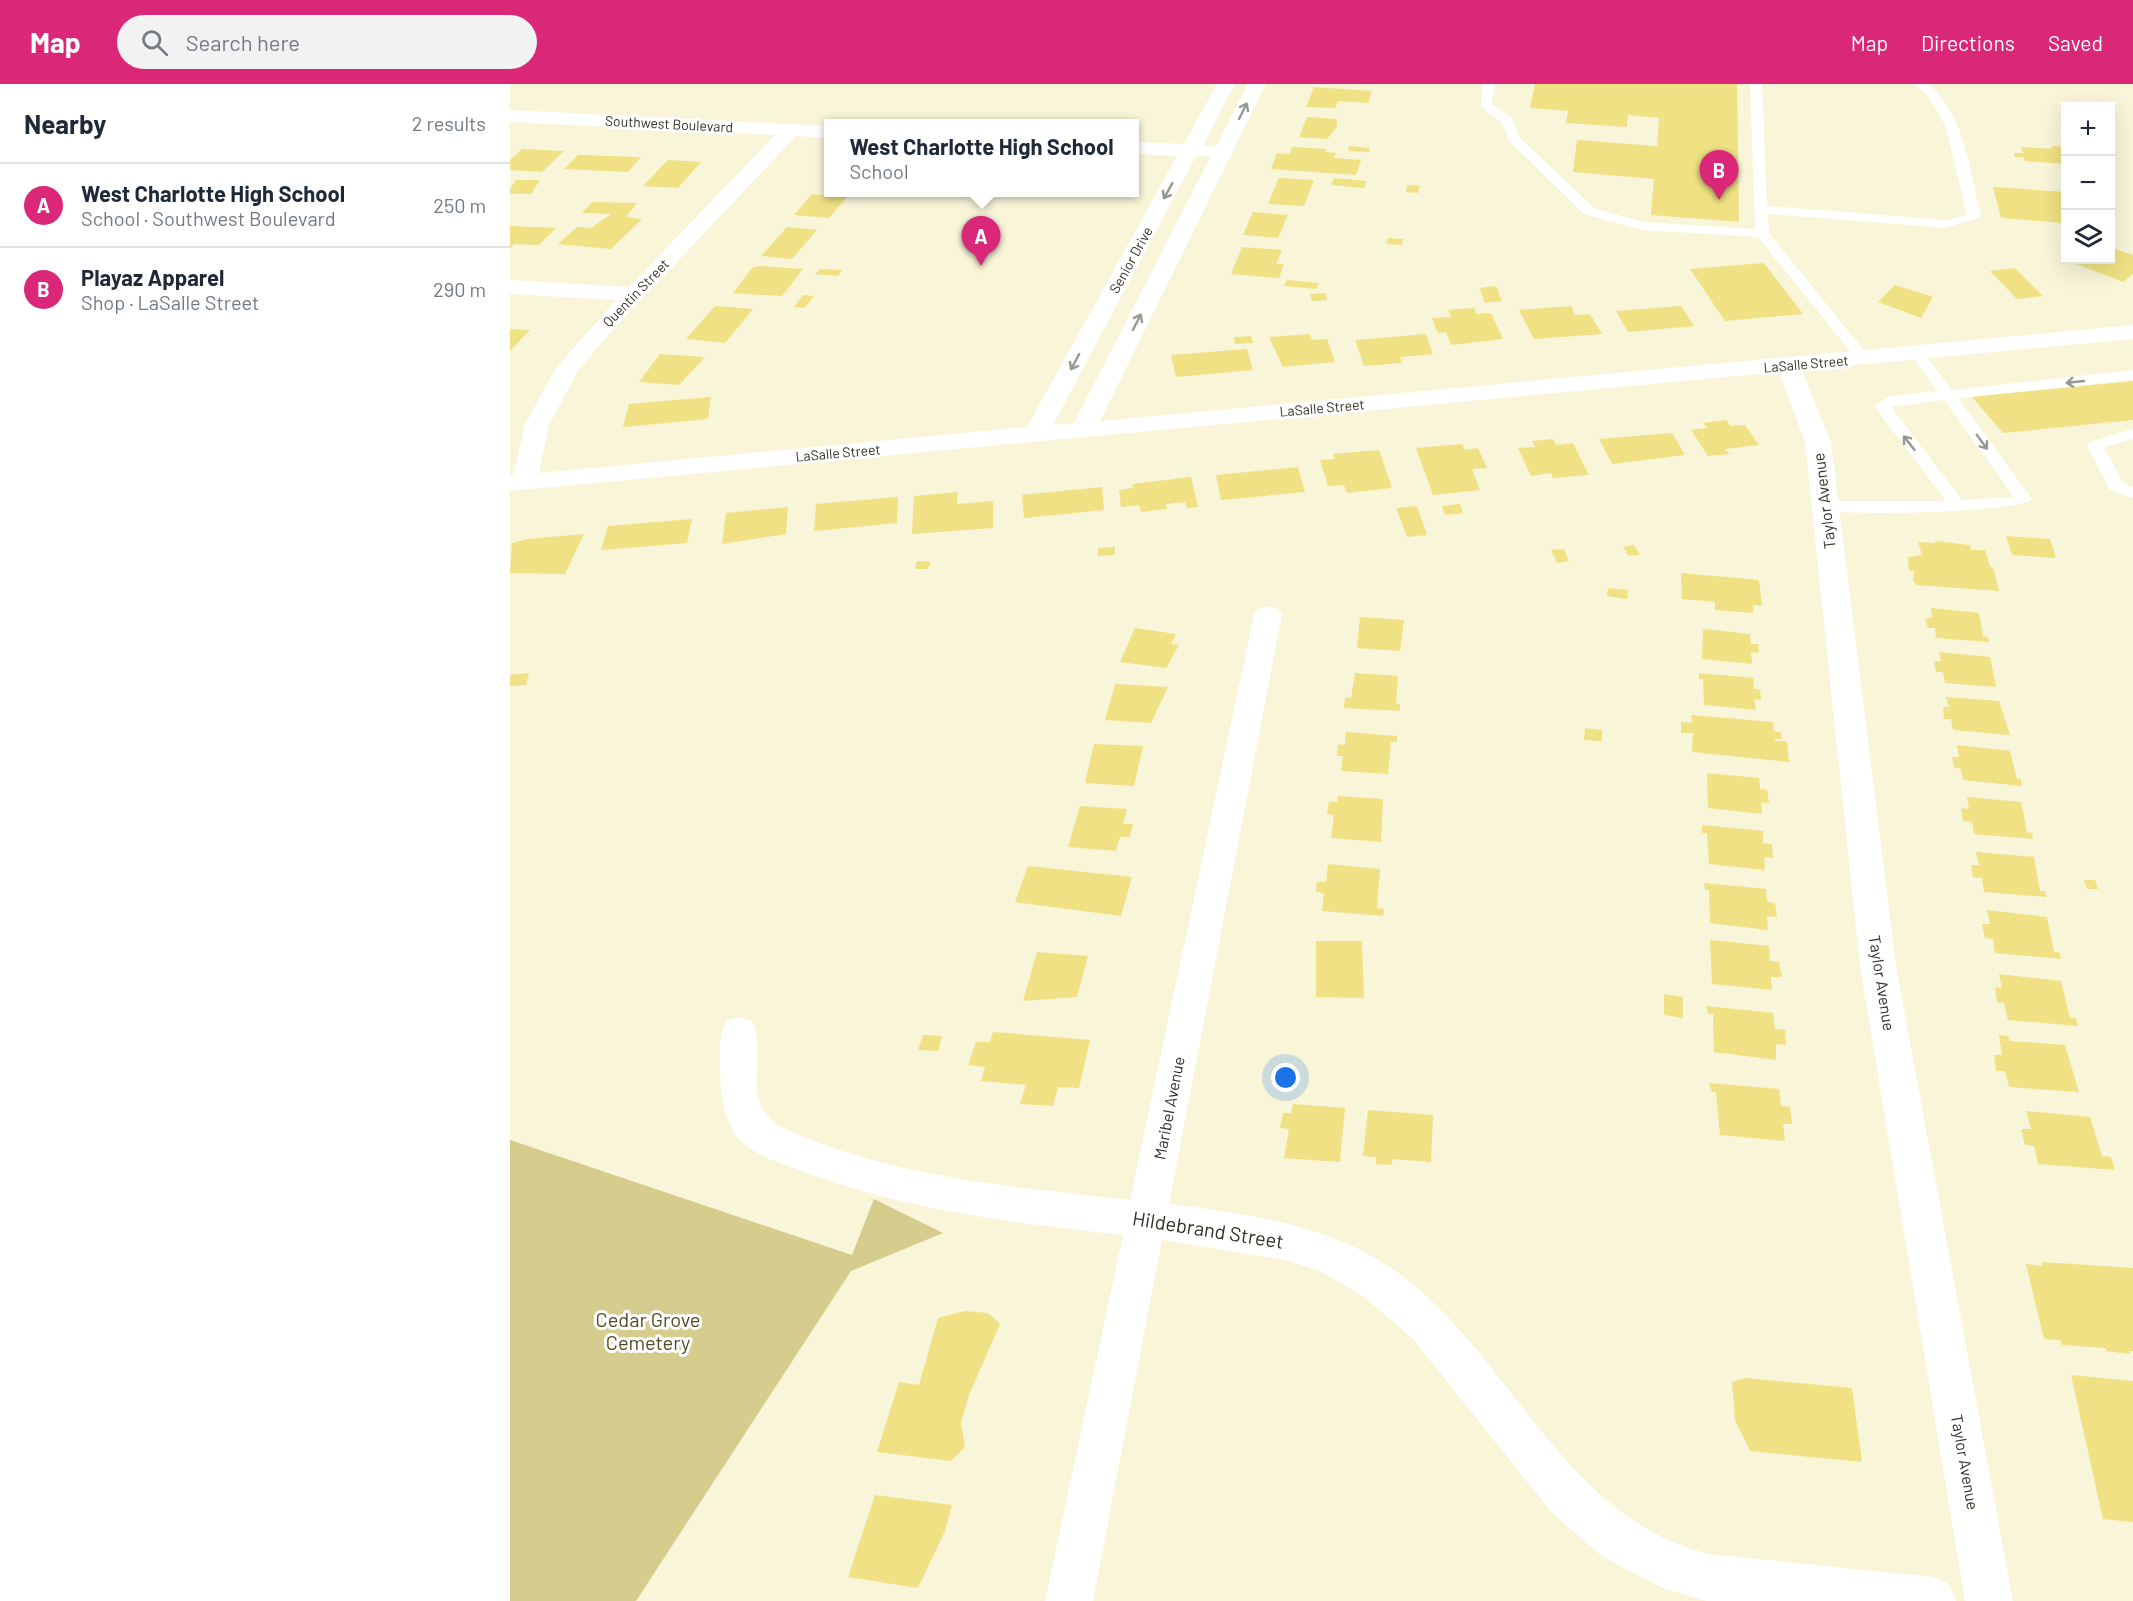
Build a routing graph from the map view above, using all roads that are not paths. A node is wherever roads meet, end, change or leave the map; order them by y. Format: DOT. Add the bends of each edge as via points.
graph roads {
  1 [pos="1226,84"];
  2 [pos="1257,84"];
  3 [pos="1489,84"];
  4 [pos="1756,84"];
  5 [pos="1921,84"];
  6 [pos="510,116"];
  7 [pos="791,130"];
  8 [pos="824,132"];
  9 [pos="1139,148"];
  10 [pos="1190,150"];
  11 [pos="1223,152"];
  12 [pos="1762,210"];
  13 [pos="1762,233"];
  14 [pos="510,287"];
  15 [pos="634,294"];
  16 [pos="2133,332"];
  17 [pos="1917,353"];
  18 [pos="1863,358"];
  19 [pos="1788,365"];
  20 [pos="2133,375"];
  21 [pos="1948,395"];
  22 [pos="1082,431"];
  23 [pos="2133,434"];
  24 [pos="1035,435"];
  25 [pos="517,483"];
  26 [pos="2133,493"];
  27 [pos="1825,506"];
  28 [pos="1958,506"];
  29 [pos="1268,615"];
  30 [pos="740,1032"];
  31 [pos="1147,1219"];
  32 [pos="1069,1601"];
  33 [pos="1932,1601"];
  34 [pos="1989,1601"];
  1 -- 10 [label="street, Senior Drive"];
  11 -- 2 [label="street, Senior Drive, one-way"];
  3 -- 13 [label="lane" via="1485,104 1508,121 1513,138 1589,211 1642,226"];
  4 -- 12 [label="lane"];
  5 -- 12 [label="lane" via="1931,90 1951,119 1974,217 1946,224"];
  6 -- 7 [label="street, Southwest Boulevard"];
  7 -- 8 [label="street, Southwest Boulevard"];
  7 -- 15 [label="street, Quentin Street"];
  9 -- 10 [label="street"];
  10 -- 11 [label="street"];
  10 -- 24 [label="street, Senior Drive, one-way"];
  22 -- 11 [label="street, Senior Drive, one-way"];
  12 -- 13 [label="lane"];
  13 -- 18 [label="lane"];
  14 -- 15 [label="street"];
  15 -- 25 [label="street, Quentin Street" via="555,387"];
  16 -- 17 [label="street, LaSalle Street"];
  17 -- 18 [label="street, LaSalle Street"];
  17 -- 21 [label="lane"];
  18 -- 19 [label="street, LaSalle Street"];
  19 -- 22 [label="street, LaSalle Street"];
  19 -- 27 [label="street, Taylor Avenue" via="1818,442"];
  20 -- 21 [label="lane, one-way"];
  28 -- 21 [label="lane, one-way" via="1882,406 1890,401"];
  21 -- 28 [label="lane, one-way" via="2024,500"];
  22 -- 24 [label="street, LaSalle Street"];
  23 -- 26 [label="lane" via="2096,446 2116,486"];
  24 -- 25 [label="street, LaSalle Street"];
  27 -- 28 [label="lane"];
  27 -- 34 [label="street, Taylor Avenue" via="1878,966"];
  29 -- 31 [label="street, Maribel Avenue"];
  30 -- 31 [label="street, Hildebrand Street" via="740,1097 745,1115 753,1128 776,1142 827,1163 927,1192"];
  31 -- 32 [label="street, Maribel Avenue"];
  31 -- 33 [label="street, Hildebrand Street" via="1259,1235 1321,1252 1377,1282 1428,1325 1569,1498 1618,1540 1677,1569 1709,1578"];
}
